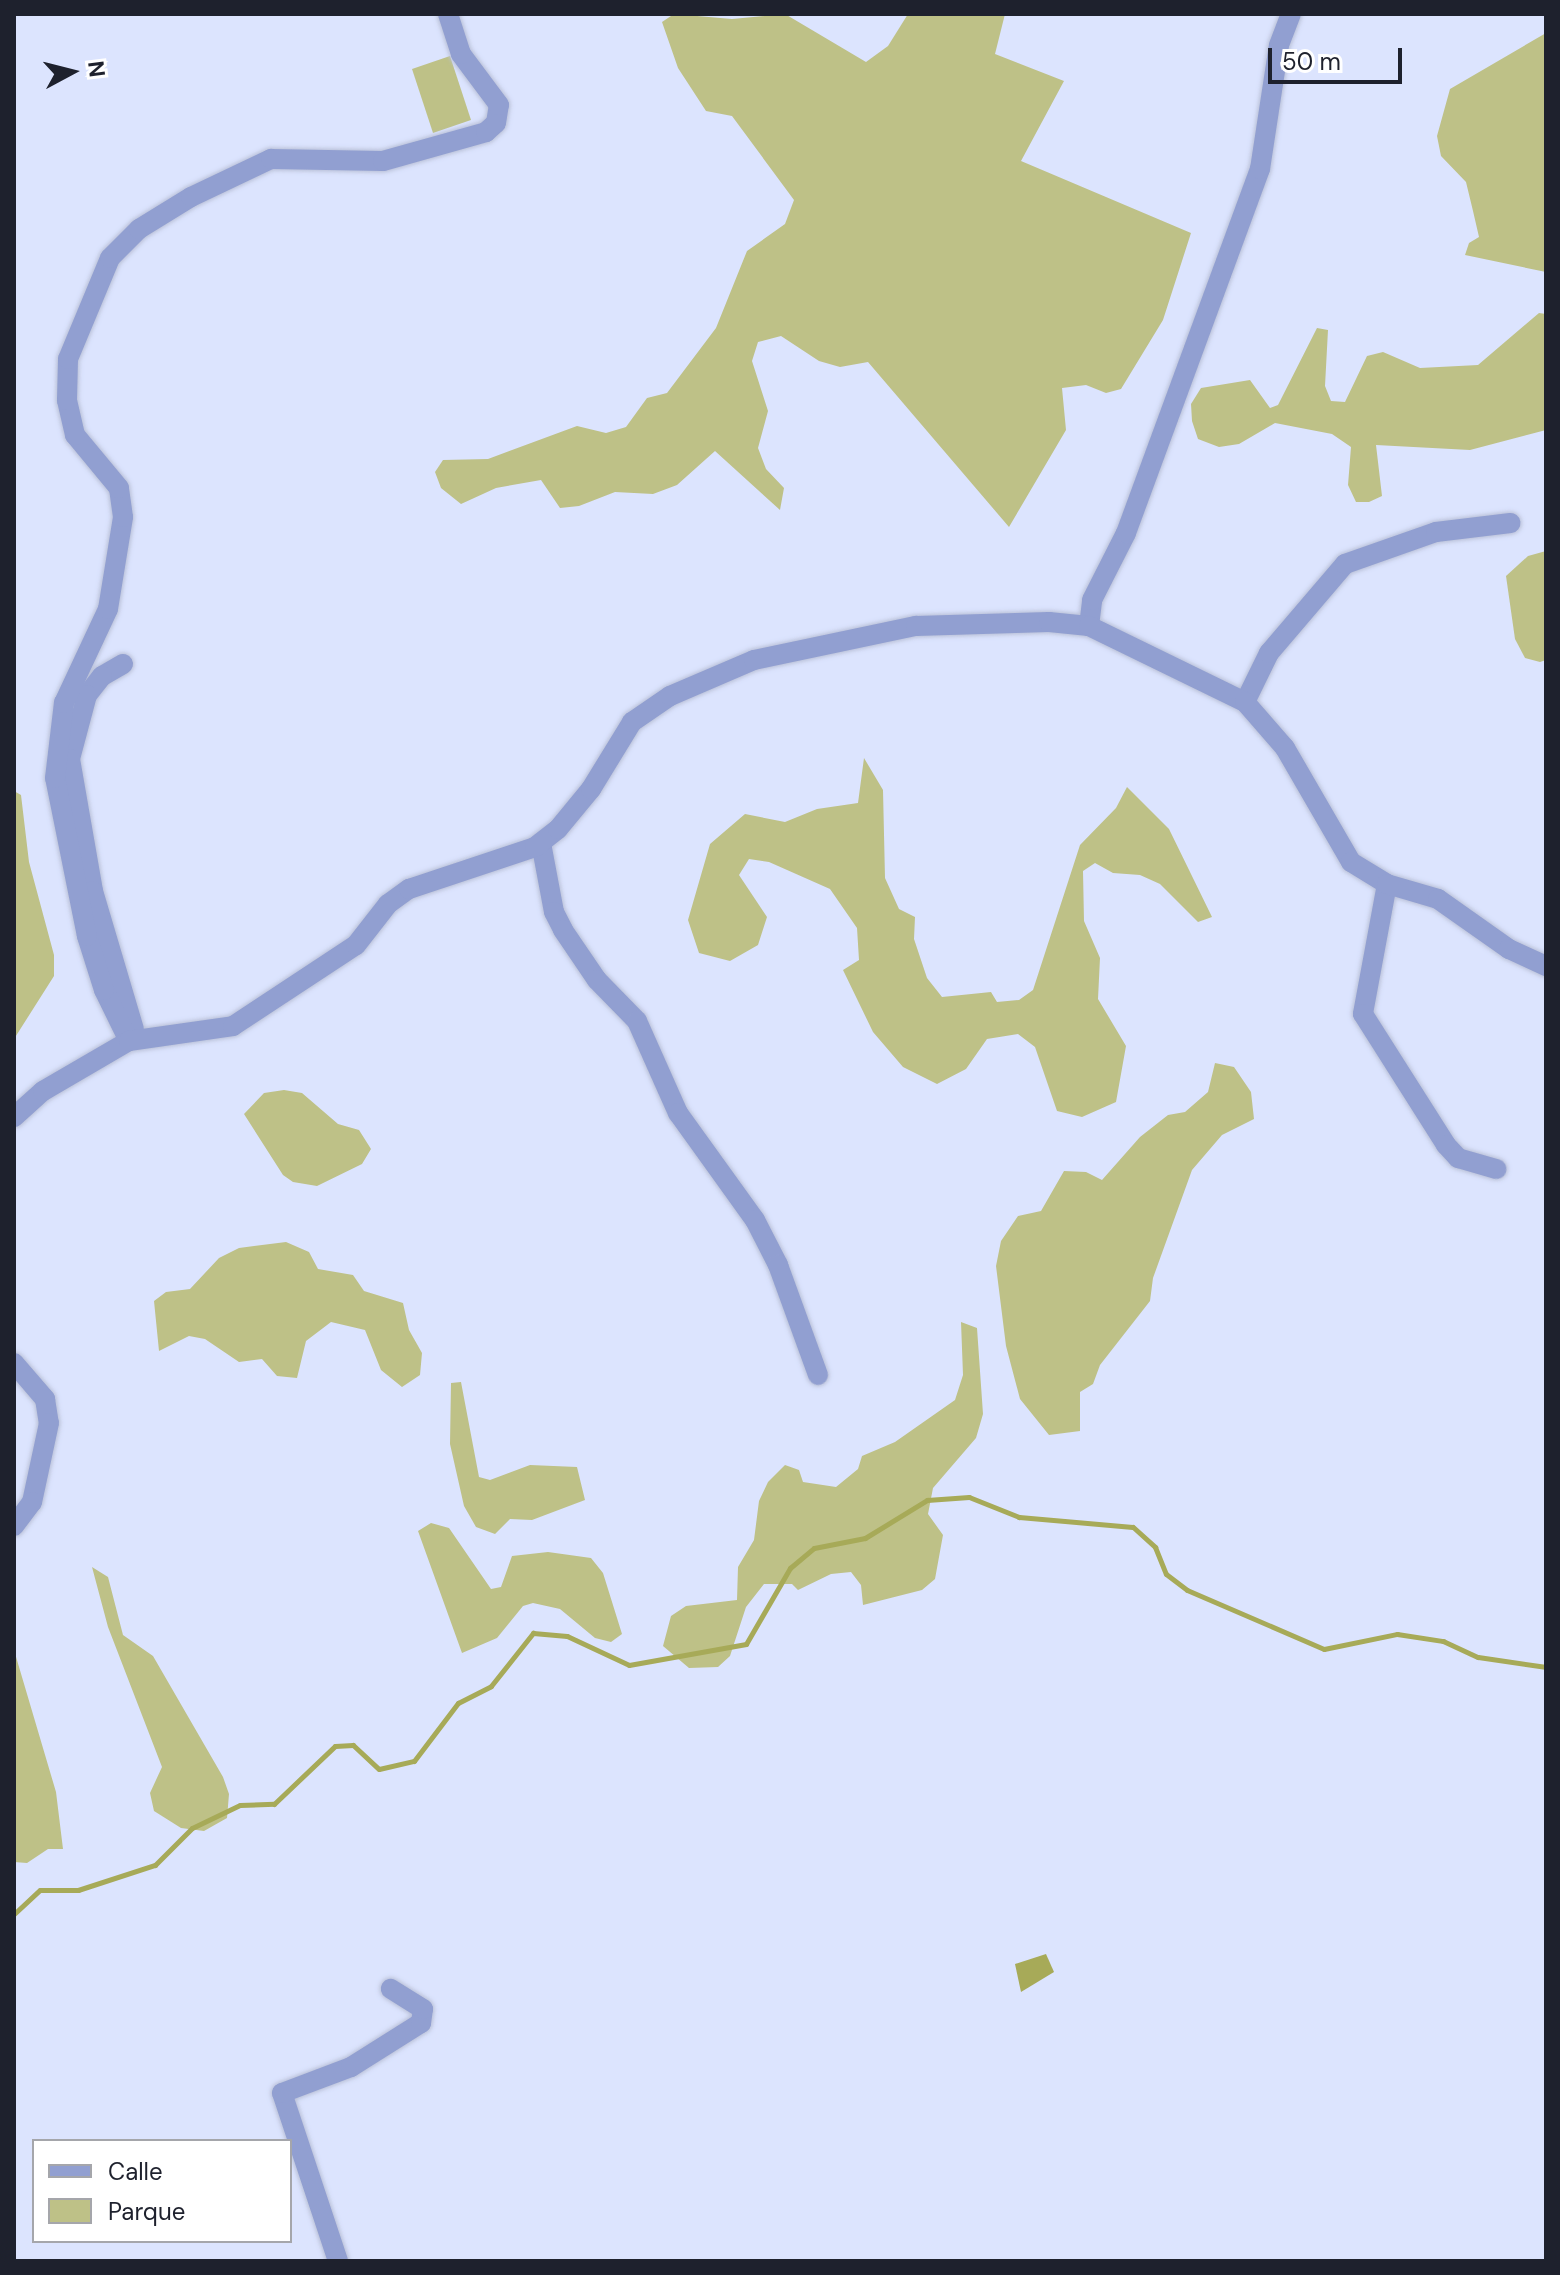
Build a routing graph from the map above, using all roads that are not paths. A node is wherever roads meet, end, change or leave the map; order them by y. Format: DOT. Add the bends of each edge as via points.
graph roads {
  1 [pos="448,14"];
  2 [pos="1291,14"];
  3 [pos="1510,523"];
  4 [pos="1089,626"];
  5 [pos="123,664"];
  6 [pos="1245,702"];
  7 [pos="541,843"];
  8 [pos="1387,884"];
  9 [pos="1546,966"];
  10 [pos="133,1041"];
  11 [pos="14,1117"];
  12 [pos="1496,1169"];
  13 [pos="14,1363"];
  14 [pos="818,1375"];
  15 [pos="14,1526"];
  16 [pos="391,1989"];
  17 [pos="338,2261"];
  1 -- 10 [label="street" via="461,54 499,105 496,123 451,146 383,161 271,159 191,197 139,229 110,258 68,359 67,400 75,435 119,488 123,517 108,609 64,703 55,778 87,936 104,990"];
  2 -- 4 [label="street" via="1279,45 1260,169 1126,533 1092,600"];
  3 -- 6 [label="street" via="1436,532 1345,564 1269,653"];
  4 -- 6 [label="street"];
  4 -- 7 [label="street" via="916,626 781,653 726,671 670,696 632,722 591,789"];
  5 -- 10 [label="street" via="102,676 87,695 70,759 93,891"];
  6 -- 8 [label="street" via="1285,748 1343,853 1363,873"];
  7 -- 10 [label="street" via="516,857 409,889 388,904 356,945 233,1026"];
  7 -- 14 [label="street" via="554,912 563,930 597,980 637,1021 678,1113 755,1220 778,1265"];
  8 -- 9 [label="street" via="1438,899 1509,949"];
  8 -- 12 [label="street" via="1363,1014 1446,1145 1458,1158"];
  10 -- 11 [label="street" via="43,1091"];
  13 -- 15 [label="street" via="45,1399 49,1423 32,1502"];
  16 -- 17 [label="street" via="423,2009 421,2023 351,2067 282,2093"];
}
